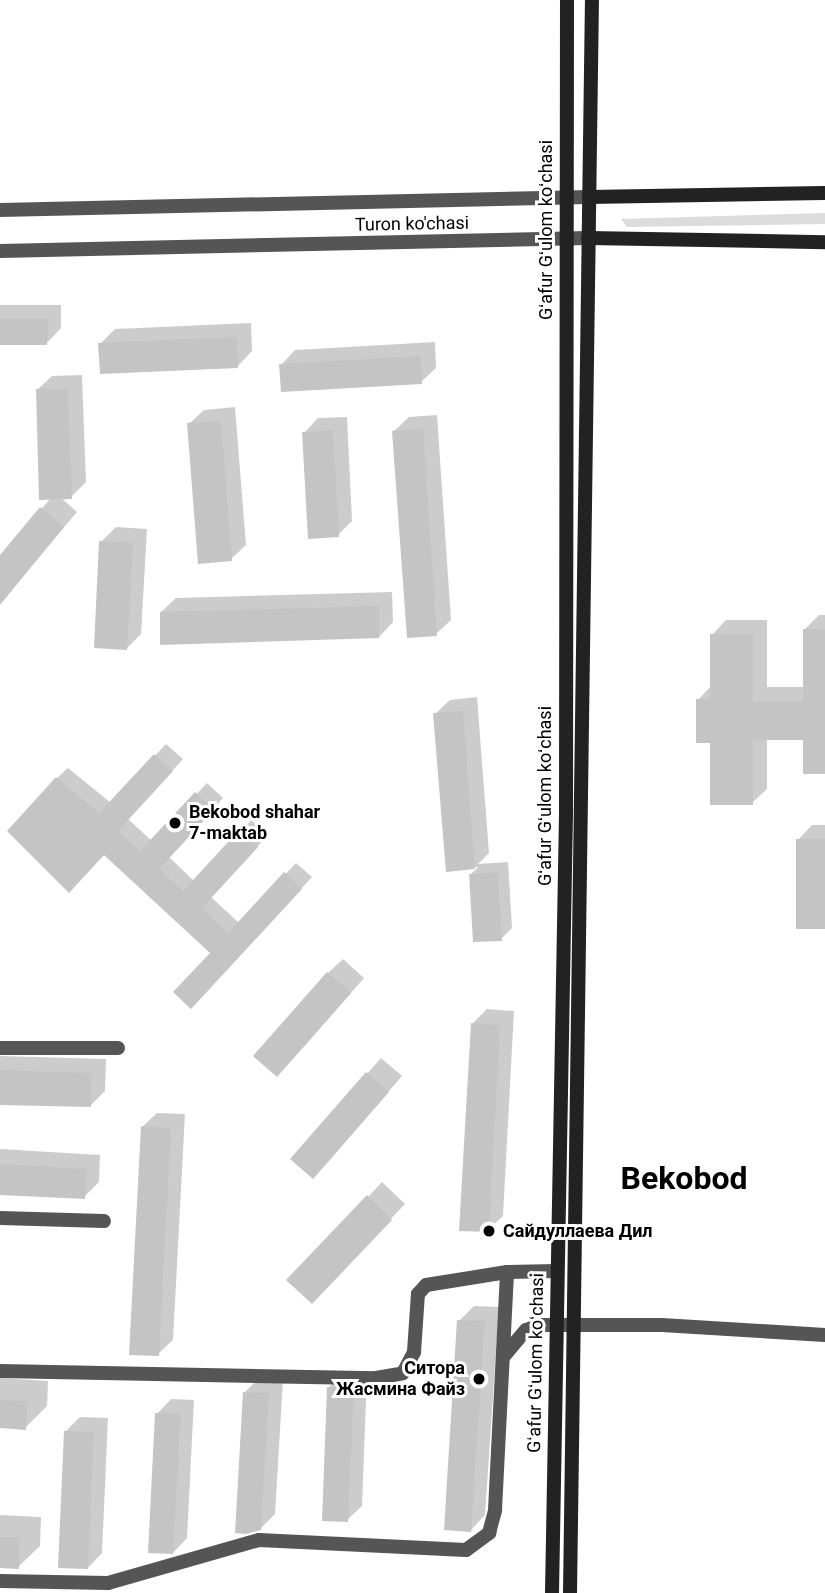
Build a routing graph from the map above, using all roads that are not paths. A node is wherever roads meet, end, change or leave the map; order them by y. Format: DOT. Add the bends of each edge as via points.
graph roads {
  1 [pos="567,0"];
  2 [pos="592,0"];
  3 [pos="825,193"];
  4 [pos="589,198"];
  5 [pos="566,199"];
  6 [pos="0,210"];
  7 [pos="588,238"];
  8 [pos="569,241"];
  9 [pos="825,242"];
  10 [pos="0,251"];
  11 [pos="573,816"];
  12 [pos="0,1048"];
  13 [pos="118,1048"];
  14 [pos="0,1218"];
  15 [pos="104,1221"];
  16 [pos="556,1271"];
  17 [pos="507,1272"];
  18 [pos="573,1324"];
  19 [pos="555,1325"];
  20 [pos="825,1335"];
  21 [pos="503,1358"];
  22 [pos="0,1371"];
  23 [pos="0,1581"];
  24 [pos="552,1593"];
  25 [pos="570,1593"];
  1 -- 5 [label="main road, Gʻafur Gʻulom koʻchasi"];
  2 -- 4 [label="main road, Gʻafur Gʻulom koʻchasi"];
  3 -- 4 [label="main road, Turon ko'chasi"];
  4 -- 5 [label="street, Turon ko'chasi"];
  4 -- 7 [label="main road, Gʻafur Gʻulom koʻchasi"];
  5 -- 6 [label="street, Turon ko'chasi"];
  5 -- 8 [label="main road, Gʻafur Gʻulom koʻchasi"];
  7 -- 8 [label="street, Turon ko'chasi"];
  7 -- 9 [label="main road, Turon ko'chasi"];
  7 -- 11 [label="main road, Gʻafur Gʻulom koʻchasi"];
  8 -- 10 [label="street, Turon ko'chasi"];
  8 -- 11 [label="main road, Gʻafur Gʻulom koʻchasi"];
  11 -- 16 [label="main road, Gʻafur Gʻulom koʻchasi"];
  11 -- 18 [label="main road, Gʻafur Gʻulom koʻchasi"];
  12 -- 13 [label="street"];
  14 -- 15 [label="street"];
  16 -- 17 [label="street"];
  16 -- 19 [label="main road, Gʻafur Gʻulom koʻchasi"];
  17 -- 21 [label="street"];
  17 -- 22 [label="street" via="426,1285 418,1293 414,1352 403,1373 376,1378"];
  18 -- 19 [label="street"];
  18 -- 20 [label="street"];
  18 -- 25 [label="main road, Gʻafur Gʻulom koʻchasi"];
  19 -- 21 [label="street" via="526,1330"];
  19 -- 24 [label="main road, Gʻafur Gʻulom koʻchasi"];
  21 -- 23 [label="street" via="495,1510 489,1533 466,1550 259,1540 108,1583"];
}
